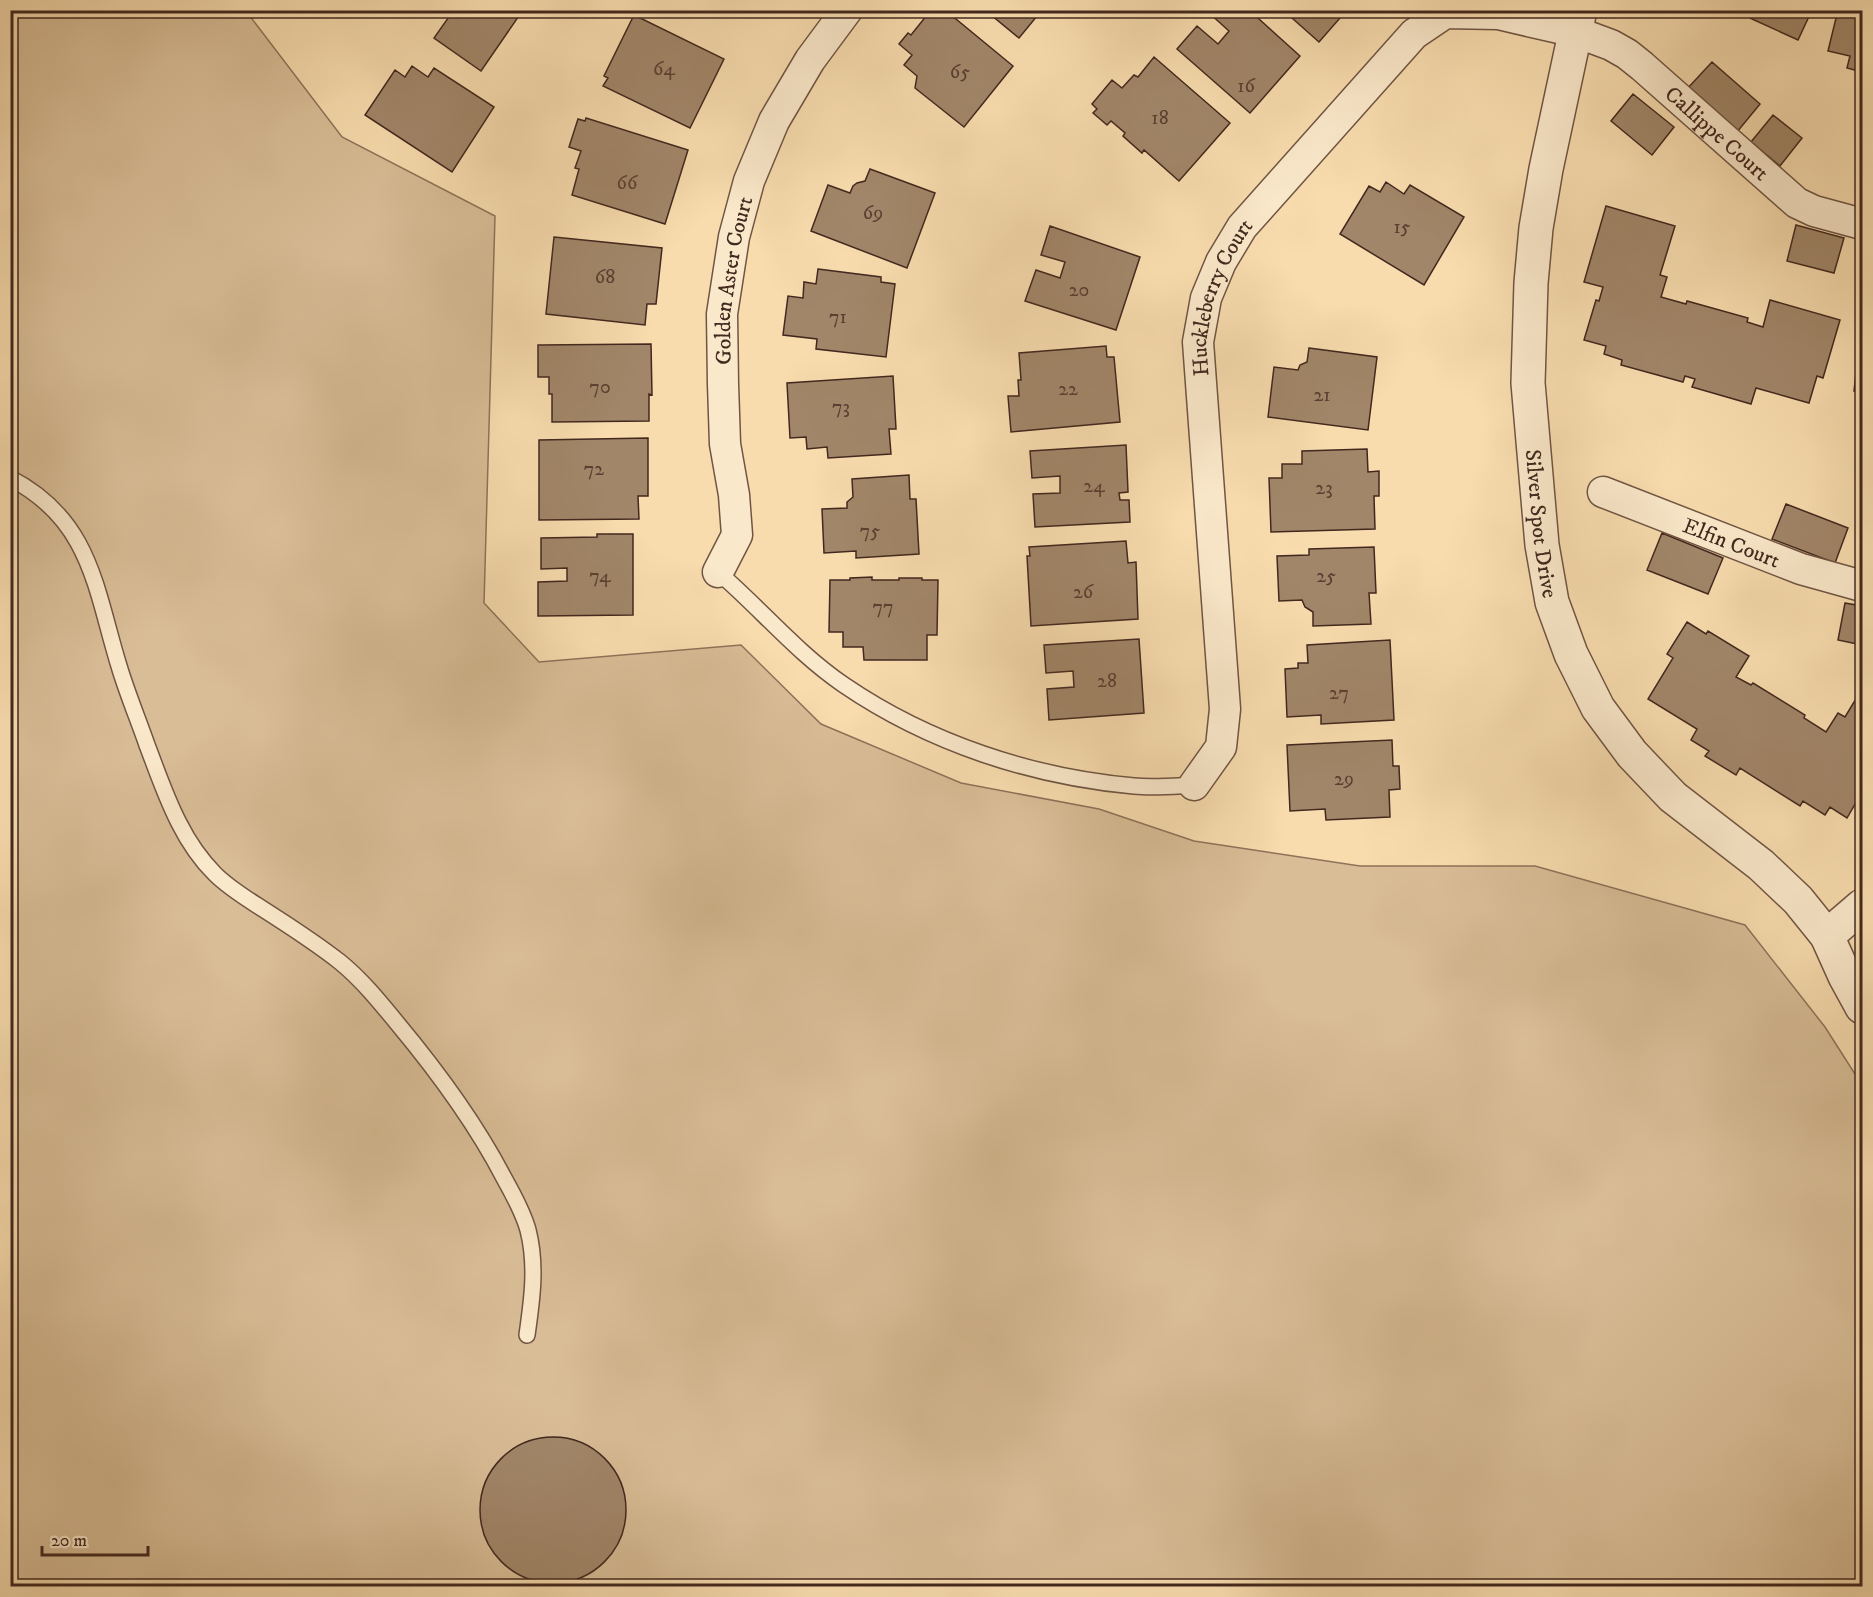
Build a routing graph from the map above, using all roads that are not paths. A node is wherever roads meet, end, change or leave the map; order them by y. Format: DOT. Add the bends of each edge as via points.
graph roads {
  1 [pos="847,10"];
  2 [pos="1578,21"];
  3 [pos="1863,224"];
  4 [pos="10,478"];
  5 [pos="1603,492"];
  6 [pos="718,572"];
  7 [pos="1863,586"];
  8 [pos="1194,785"];
  9 [pos="1863,906"];
  10 [pos="1827,936"];
  11 [pos="1863,960"];
  12 [pos="1863,1007"];
  13 [pos="527,1335"];
  1 -- 6 [label="street, Golden Aster Court" via="810,60 774,121 749,181 735,237 723,314 723,372 725,444 737,534"];
  2 -- 3 [label="street, Callippe Court" via="1627,54 1797,203"];
  2 -- 8 [label="street, Huckleberry Court" via="1445,14 1414,34 1242,227 1221,262 1206,298 1197,342 1225,709 1221,747"];
  2 -- 10 [label="street, Silver Spot Drive" via="1538,216 1528,335 1528,383 1541,534 1552,602 1571,654 1598,708 1632,754 1673,797 1761,865 1798,900"];
  4 -- 13 [label="lane" via="44,500 69,527 86,554 122,675 162,784 195,850 215,874 307,937 372,993 442,1080 487,1147 528,1229 533,1290"];
  5 -- 7 [label="street, Elfin Court" via="1801,569"];
  6 -- 8 [label="lane" via="796,647 844,685 957,746 1081,780 1137,786"];
  9 -- 10 [label="street"];
  10 -- 11 [label="street, Silver Spot Drive"];
  10 -- 12 [label="street, Silver Spot Drive"];
}
